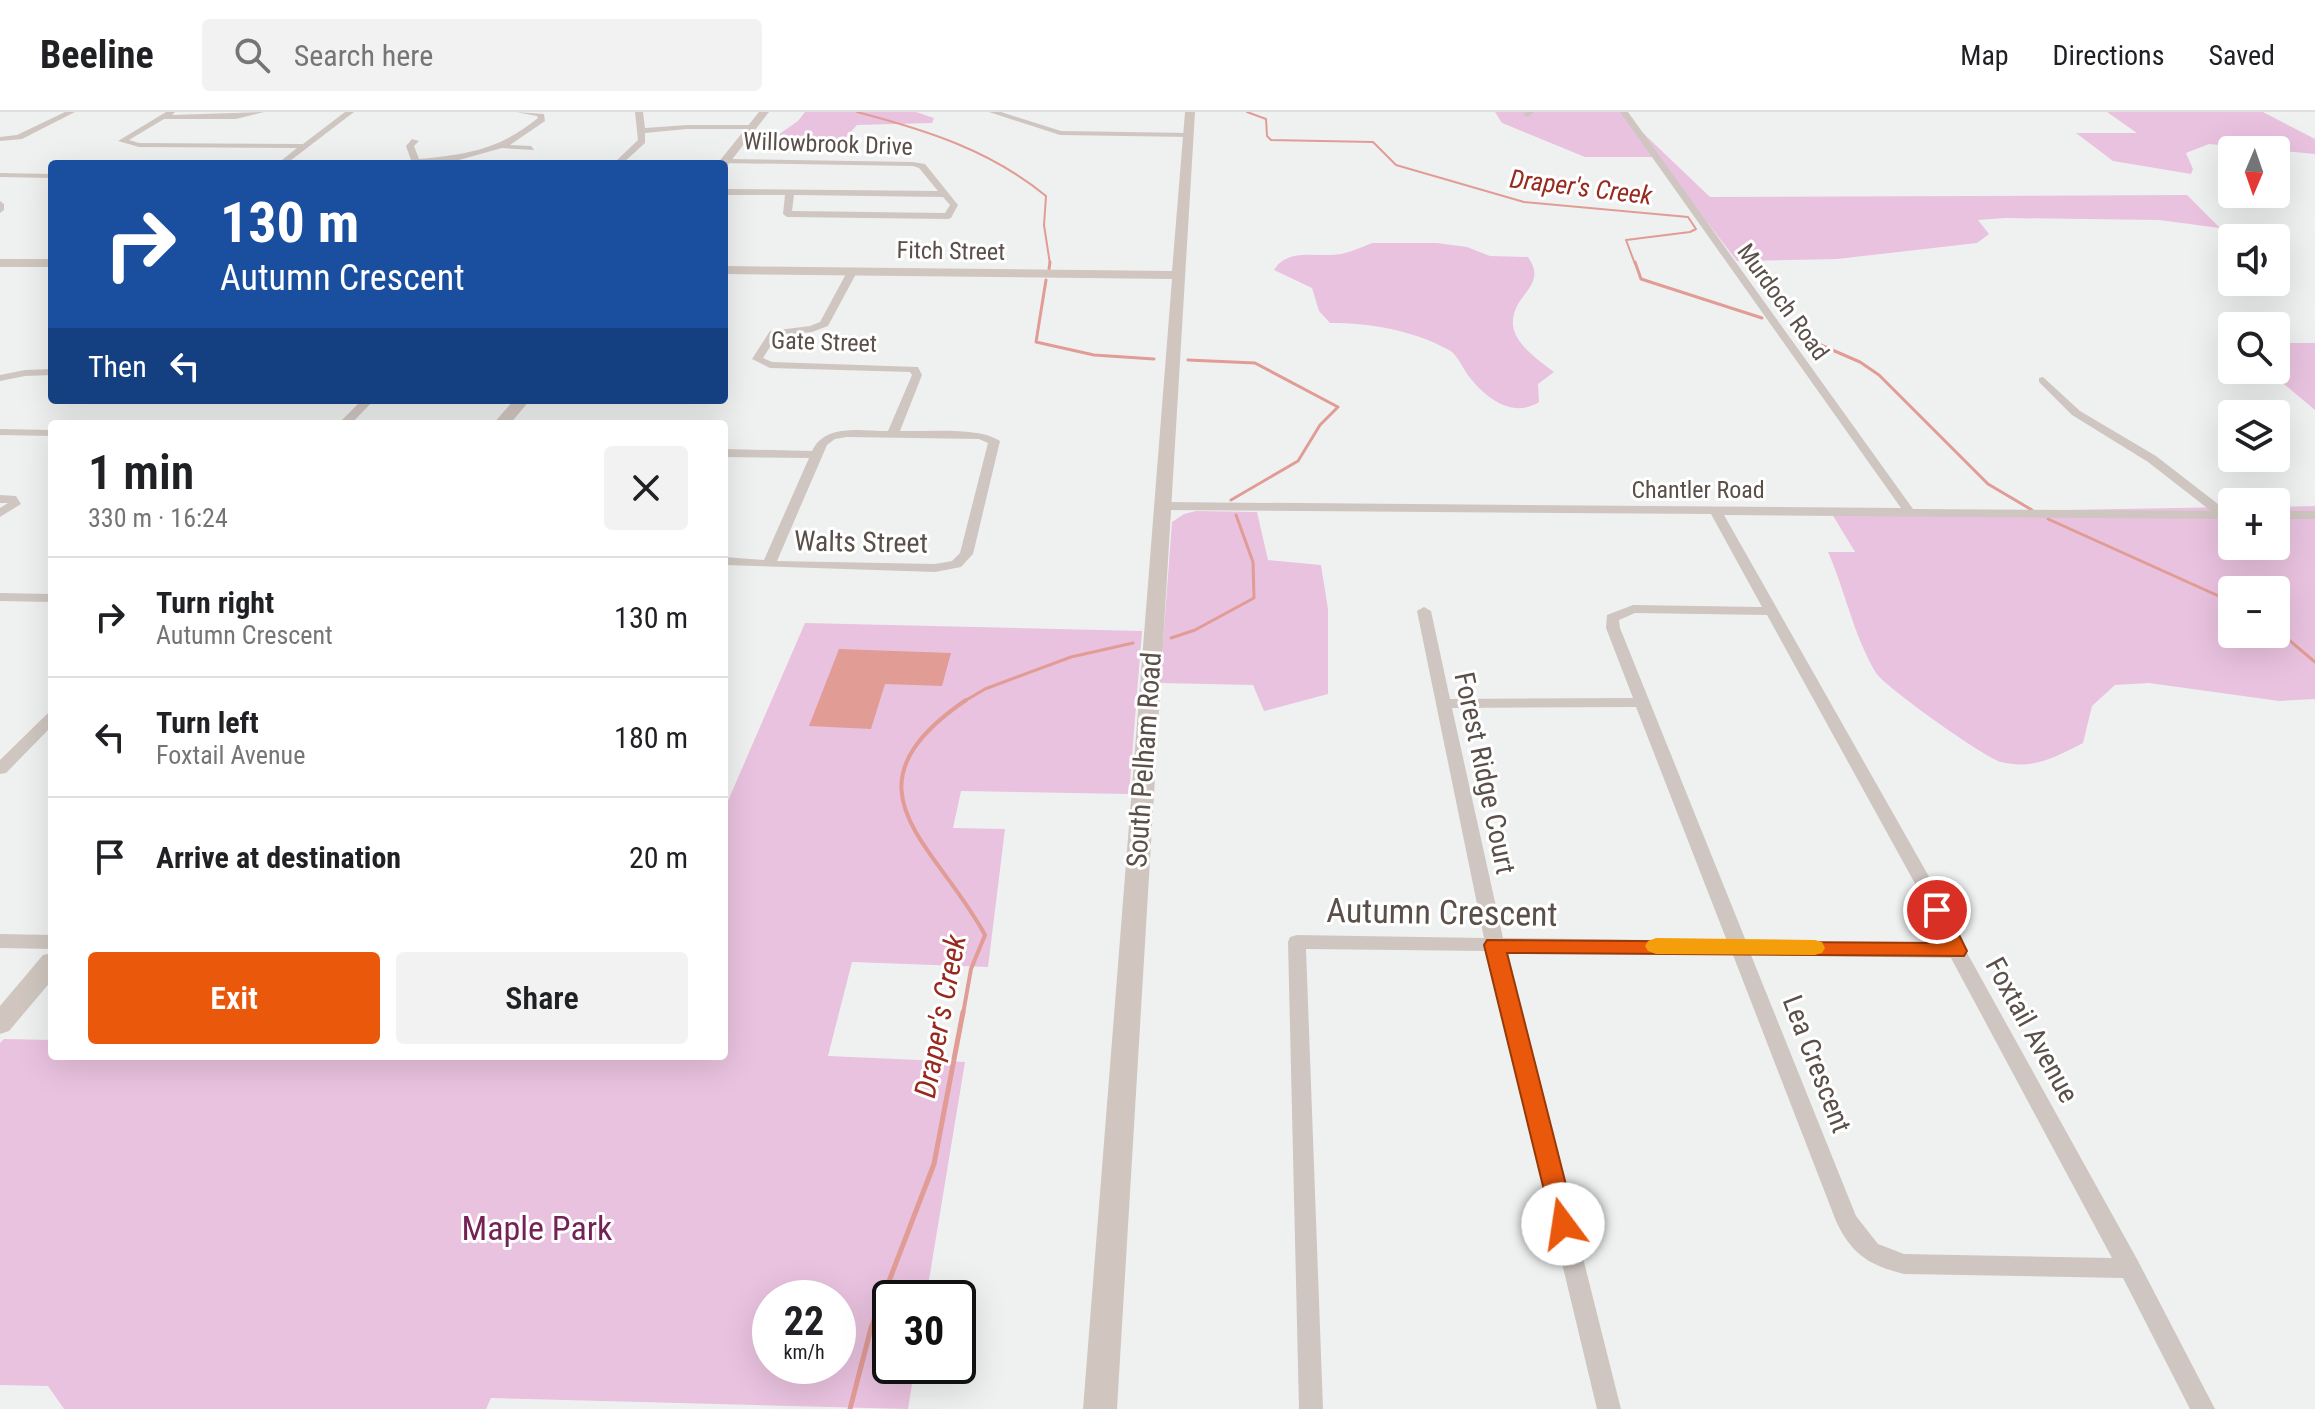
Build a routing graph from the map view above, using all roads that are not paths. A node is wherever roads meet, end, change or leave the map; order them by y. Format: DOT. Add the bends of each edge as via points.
graph roads {
  1 [pos="71,112"];
  2 [pos="171,112"];
  3 [pos="260,112"];
  4 [pos="350,112"];
  5 [pos="520,112"];
  6 [pos="639,112"];
  7 [pos="764,112"];
  8 [pos="993,112"];
  9 [pos="1190,112"];
  10 [pos="1624,112"];
  11 [pos="162,117"];
  12 [pos="750,127"];
  13 [pos="641,131"];
  14 [pos="1189,135"];
  15 [pos="0,139"];
  16 [pos="415,141"];
  17 [pos="303,146"];
  18 [pos="505,147"];
  19 [pos="531,148"];
  20 [pos="286,160"];
  21 [pos="415,160"];
  22 [pos="433,160"];
  23 [pos="621,160"];
  24 [pos="725,160"];
  25 [pos="728,162"];
  26 [pos="0,175"];
  27 [pos="48,176"];
  28 [pos="728,192"];
  29 [pos="790,193"];
  30 [pos="947,194"];
  31 [pos="0,263"];
  32 [pos="48,263"];
  33 [pos="728,270"];
  34 [pos="852,272"];
  35 [pos="1177,275"];
  36 [pos="48,372"];
  37 [pos="2,377"];
  38 [pos="2043,380"];
  39 [pos="364,404"];
  40 [pos="518,404"];
  41 [pos="348,420"];
  42 [pos="504,420"];
  43 [pos="0,432"];
  44 [pos="48,433"];
  45 [pos="893,434"];
  46 [pos="728,453"];
  47 [pos="817,455"];
  48 [pos="0,499"];
  49 [pos="1163,506"];
  50 [pos="2218,508"];
  51 [pos="1716,512"];
  52 [pos="0,513"];
  53 [pos="1911,514"];
  54 [pos="2218,515"];
  55 [pos="2290,515"];
  56 [pos="2315,515"];
  57 [pos="728,561"];
  58 [pos="769,564"];
  59 [pos="0,597"];
  60 [pos="48,598"];
  61 [pos="1424,611"];
  62 [pos="1771,611"];
  63 [pos="1643,702"];
  64 [pos="1443,704"];
  65 [pos="48,721"];
  66 [pos="0,769"];
  67 [pos="0,941"];
  68 [pos="48,942"];
  69 [pos="1495,945"];
  70 [pos="1741,946"];
  71 [pos="1957,951"];
  72 [pos="48,967"];
  73 [pos="0,1024"];
  74 [pos="2130,1268"];
  75 [pos="1100,1409"];
  76 [pos="1311,1409"];
  77 [pos="1609,1409"];
  78 [pos="2203,1409"];
  1 -- 15 [label="street" via="19,137"];
  2 -- 11 [label="street"];
  3 -- 11 [label="street"];
  4 -- 17 [label="street"];
  5 -- 18 [label="street" via="540,114 542,119"];
  6 -- 13 [label="street"];
  7 -- 12 [label="main road"];
  8 -- 14 [label="street" via="1060,133"];
  9 -- 14 [label="main road, South Pelham Road"];
  10 -- 53 [label="street, Murdoch Road"];
  11 -- 17 [label="street" via="122,141"];
  12 -- 13 [label="street"];
  12 -- 24 [label="main road"];
  13 -- 23 [label="street" via="642,141"];
  14 -- 35 [label="main road, South Pelham Road"];
  16 -- 21 [label="street" via="410,146"];
  17 -- 20 [label="street"];
  18 -- 19 [label="street"];
  18 -- 22 [label="street"];
  25 -- 30 [label="street, Willowbrook Drive" via="913,164 922,166"];
  26 -- 27 [label="street"];
  28 -- 29 [label="street"];
  29 -- 30 [label="street"];
  29 -- 30 [label="street, Willowbrook Drive" via="787,214 948,216 954,205"];
  31 -- 32 [label="main road"];
  33 -- 34 [label="main road, Fitch Street"];
  34 -- 35 [label="main road, Fitch Street"];
  34 -- 45 [label="street, Gate Street" via="824,324 774,331 756,364 914,369 917,375"];
  35 -- 49 [label="main road, South Pelham Road"];
  36 -- 37 [label="street"];
  38 -- 50 [label="street" via="2076,413"];
  39 -- 41 [label="street"];
  40 -- 42 [label="main road"];
  43 -- 44 [label="street"];
  45 -- 47 [label="street, Walts Street" via="830,434"];
  45 -- 58 [label="street, Walts Street" via="995,437 966,554 955,568"];
  46 -- 47 [label="street"];
  47 -- 58 [label="street, Walts Street"];
  48 -- 52 [label="street" via="15,501"];
  49 -- 51 [label="street, Chantler Road"];
  49 -- 75 [label="main road, South Pelham Road"];
  51 -- 53 [label="street, Chantler Road"];
  51 -- 62 [label="street, Foxtail Avenue"];
  53 -- 54 [label="street, Chantler Road"];
  55 -- 56 [label="street"];
  57 -- 58 [label="street, Walts Street"];
  59 -- 60 [label="street"];
  61 -- 64 [label="street, Forest Ridge Court"];
  62 -- 63 [label="street, Lea Crescent" via="1633,609 1612,618"];
  62 -- 71 [label="street, Foxtail Avenue"];
  63 -- 64 [label="street"];
  63 -- 70 [label="street, Lea Crescent"];
  64 -- 69 [label="street, Forest Ridge Court"];
  65 -- 66 [label="street"];
  67 -- 68 [label="street"];
  69 -- 70 [label="street, Autumn Crescent"];
  69 -- 76 [label="street, Autumn Crescent" via="1297,942"];
  69 -- 77 [label="street, Forest Ridge Court"];
  70 -- 71 [label="street, Autumn Crescent"];
  70 -- 74 [label="street, Lea Crescent" via="1847,1221 1861,1245 1876,1257 1904,1264"];
  71 -- 74 [label="street, Foxtail Avenue"];
  72 -- 73 [label="main road"];
  74 -- 78 [label="street, Foxtail Avenue"];
}
